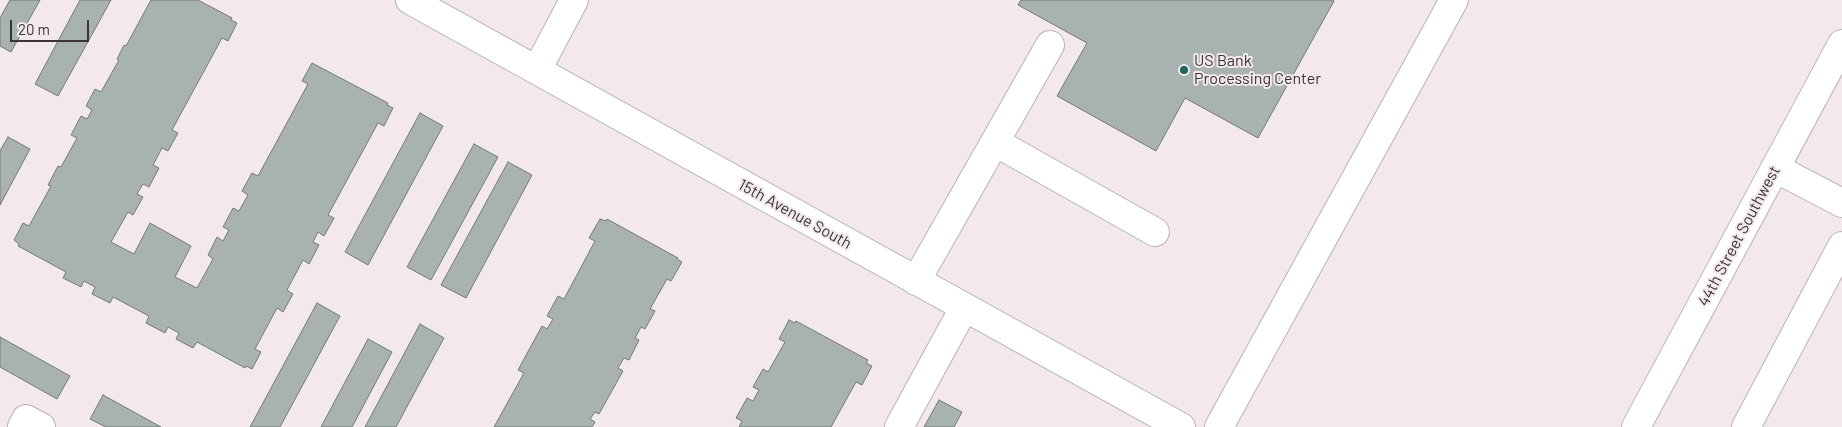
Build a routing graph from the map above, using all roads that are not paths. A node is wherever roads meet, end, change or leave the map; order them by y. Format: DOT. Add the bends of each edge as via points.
graph roads {
  1 [pos="410,0"];
  2 [pos="574,0"];
  3 [pos="1454,0"];
  4 [pos="1842,44"];
  5 [pos="1050,45"];
  6 [pos="537,70"];
  7 [pos="995,142"];
  8 [pos="1776,168"];
  9 [pos="1842,203"];
  10 [pos="1156,232"];
  11 [pos="1842,246"];
  12 [pos="916,280"];
  13 [pos="964,308"];
  14 [pos="1154,420"];
  15 [pos="22,427"];
  16 [pos="41,427"];
  17 [pos="899,427"];
  18 [pos="1181,427"];
  19 [pos="1219,427"];
  20 [pos="1636,427"];
  21 [pos="1746,427"];
  1 -- 6 [label="street, 15th Avenue South"];
  2 -- 6 [label="street"];
  3 -- 19 [label="street"];
  4 -- 8 [label="street, 44th Street Southwest"];
  5 -- 7 [label="street"];
  6 -- 12 [label="street, 15th Avenue South"];
  7 -- 10 [label="street"];
  7 -- 12 [label="street"];
  8 -- 9 [label="street"];
  8 -- 20 [label="street, 44th Street Southwest"];
  11 -- 21 [label="street"];
  12 -- 13 [label="street, 15th Avenue South"];
  13 -- 14 [label="street, 15th Avenue South"];
  13 -- 17 [label="street"];
  14 -- 18 [label="street, 15th Avenue South"];
  15 -- 16 [label="street" via="26,419"];
}
